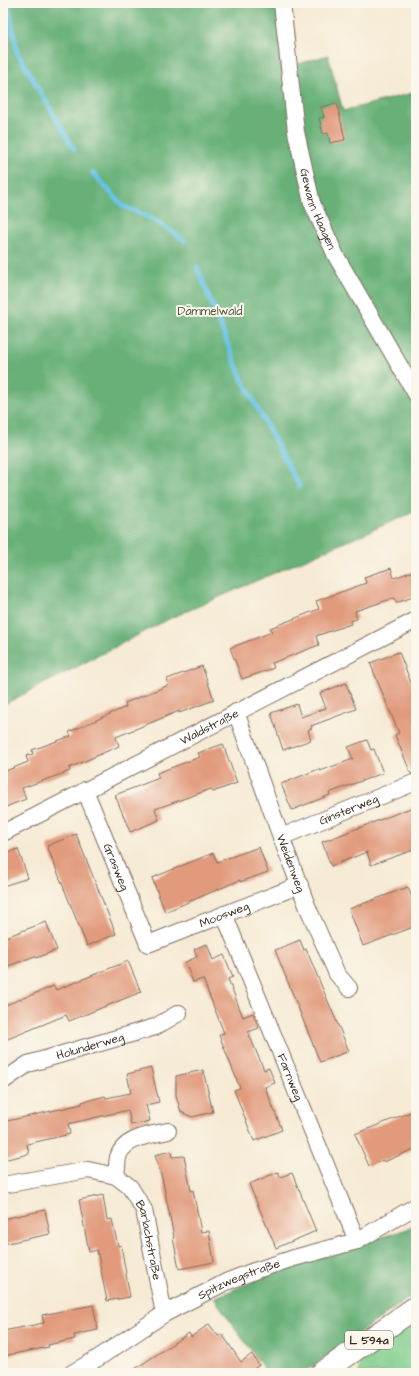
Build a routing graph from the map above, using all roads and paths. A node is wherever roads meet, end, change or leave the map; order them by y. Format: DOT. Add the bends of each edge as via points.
graph roads {
  1 [pos="282,3"];
  2 [pos="416,394"];
  3 [pos="415,623"];
  4 [pos="236,712"];
  5 [pos="416,782"];
  6 [pos="85,790"];
  7 [pos="3,833"];
  8 [pos="280,837"];
  9 [pos="300,885"];
  10 [pos="224,914"];
  11 [pos="148,944"];
  12 [pos="349,988"];
  13 [pos="180,1013"];
  14 [pos="3,1081"];
  15 [pos="168,1131"];
  16 [pos="116,1176"];
  17 [pos="3,1185"];
  18 [pos="416,1206"];
  19 [pos="356,1241"];
  20 [pos="416,1307"];
  21 [pos="164,1314"];
  22 [pos="72,1373"];
  23 [pos="322,1373"];
  1 -- 2 [label="street, Gewann Haagen" via="296,132 312,203 336,256"];
  3 -- 4 [label="street, Waldstraße"];
  4 -- 6 [label="street, Waldstraße"];
  4 -- 8 [label="street, Weidenweg"];
  5 -- 8 [label="street, Ginsterweg"];
  6 -- 7 [label="street, Waldstraße"];
  6 -- 11 [label="street, Grasweg"];
  8 -- 9 [label="street, Weidenweg"];
  9 -- 10 [label="street, Moosweg"];
  9 -- 12 [label="street, Weidenweg" via="337,974"];
  10 -- 11 [label="street, Moosweg"];
  10 -- 19 [label="street, Farnweg"];
  13 -- 14 [label="street, Holunderweg" via="155,1027 28,1064"];
  15 -- 16 [label="street" via="144,1136 124,1148 118,1156"];
  16 -- 17 [label="street, Barlachstraße" via="88,1170"];
  16 -- 21 [label="street, Barlachstraße" via="130,1187 144,1210"];
  18 -- 19 [label="street, Spitzwegstraße"];
  19 -- 21 [label="street, Spitzwegstraße" via="254,1271 226,1282"];
  20 -- 23 [label="main road, L 594a"];
  21 -- 22 [label="street, Spitzwegstraße"];
}
